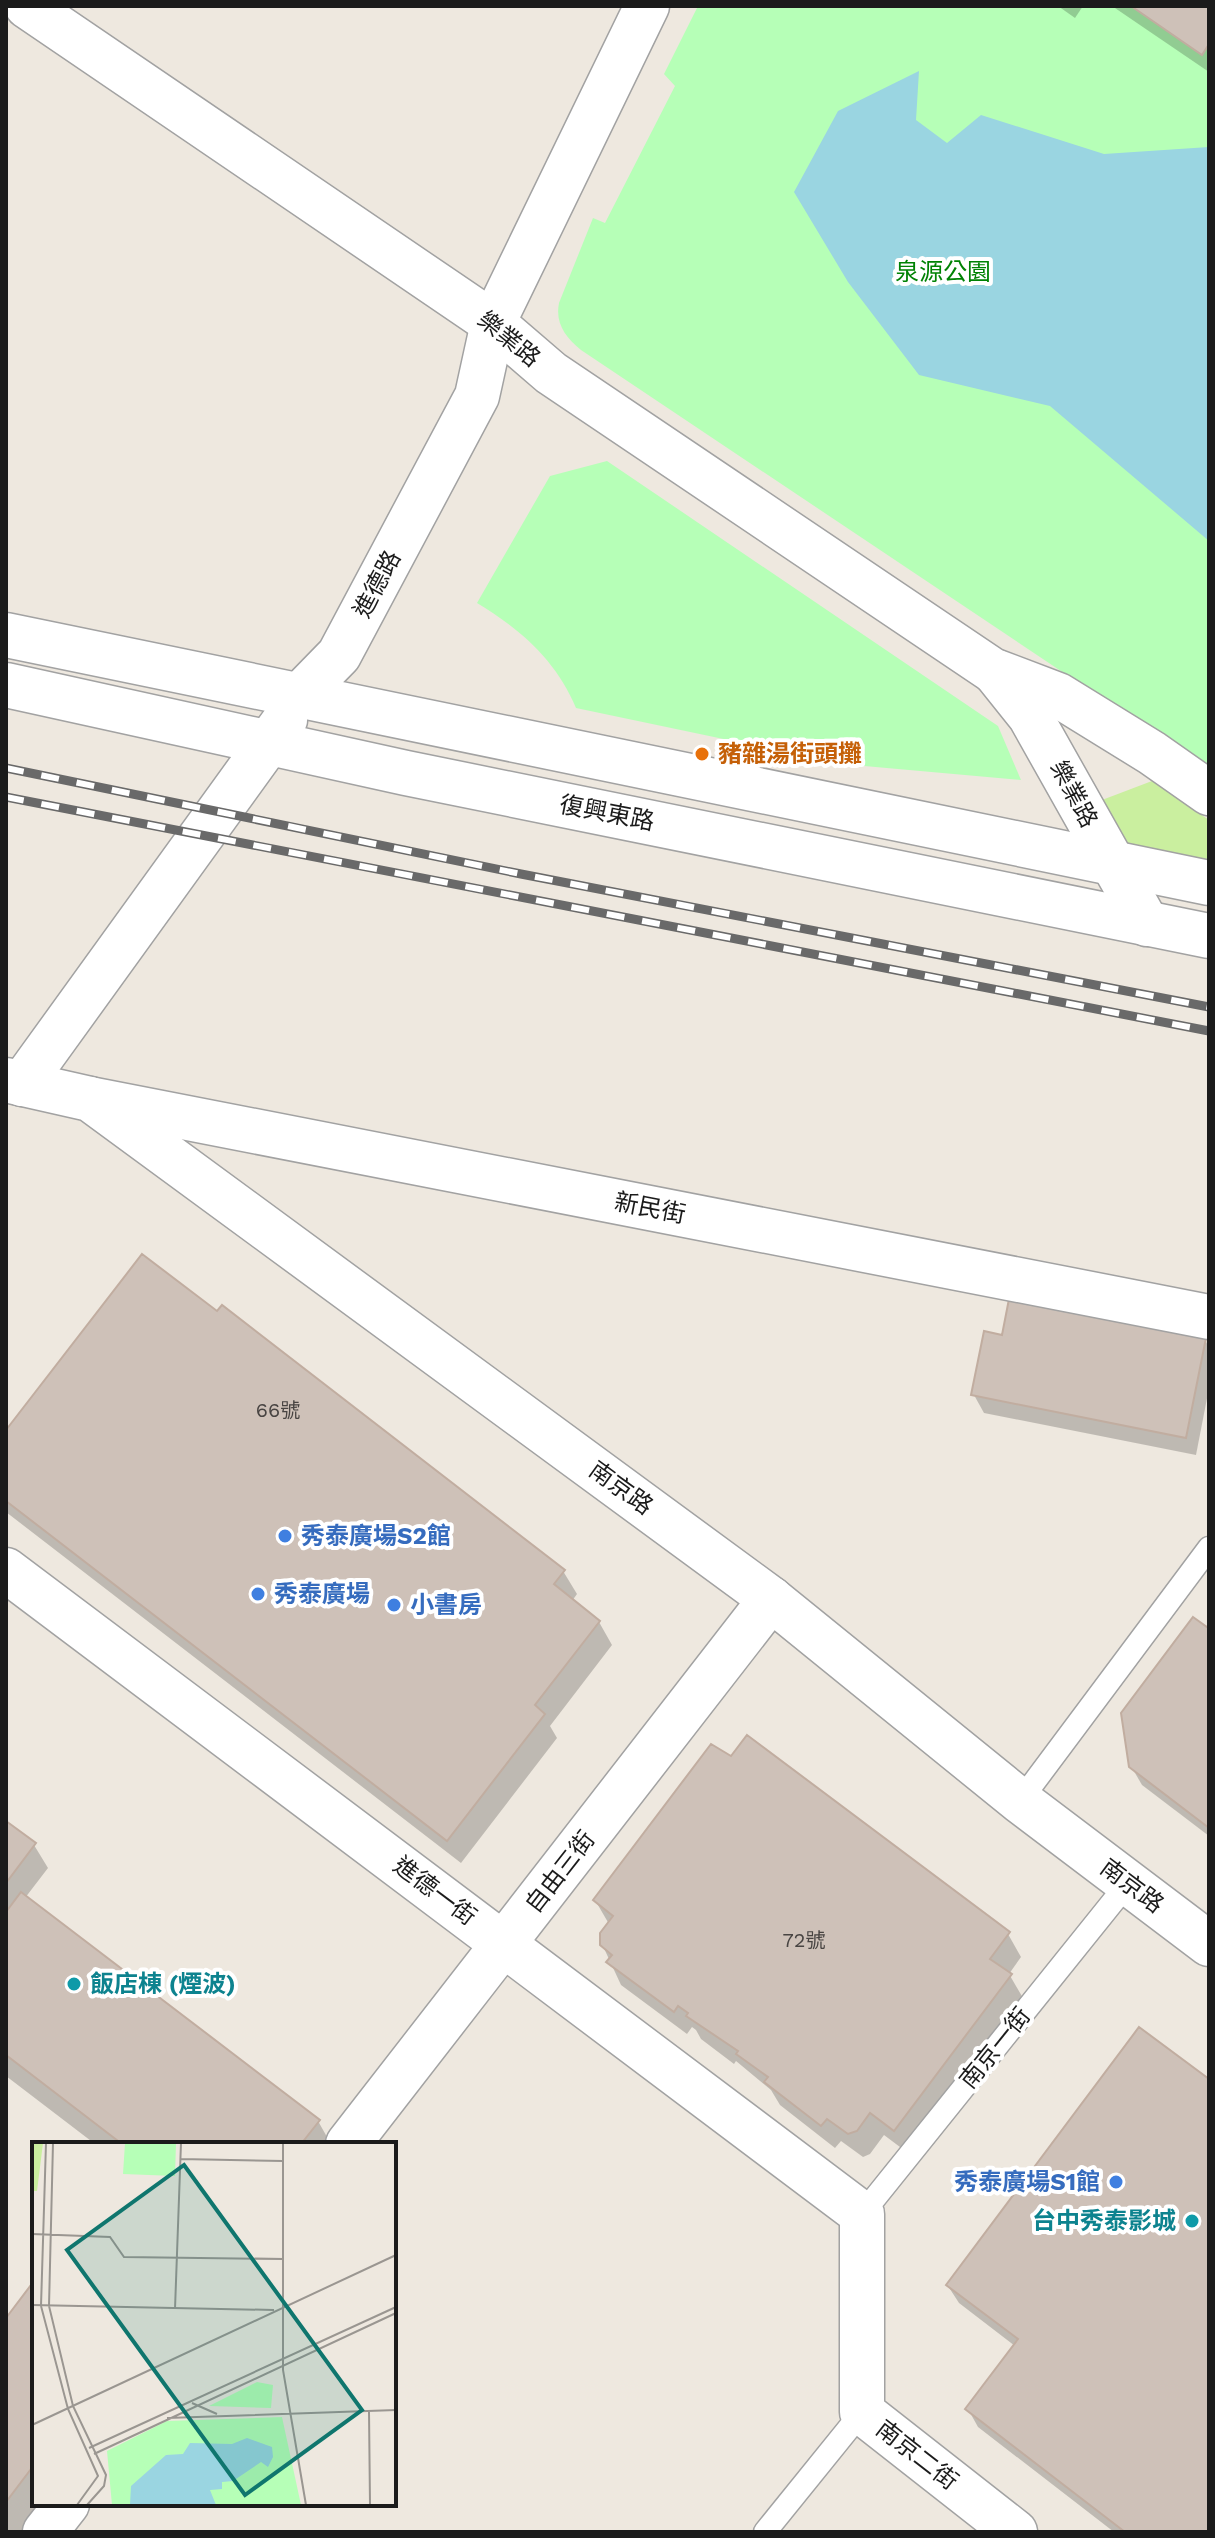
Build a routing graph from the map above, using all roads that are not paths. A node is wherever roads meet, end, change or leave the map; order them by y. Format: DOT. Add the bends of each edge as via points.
graph roads {
  1 [pos="27,6"];
  2 [pos="647,6"];
  3 [pos="493,323"];
  4 [pos="6,635"];
  5 [pos="992,670"];
  6 [pos="6,685"];
  7 [pos="299,696"];
  8 [pos="271,743"];
  9 [pos="1209,793"];
  10 [pos="1112,865"];
  11 [pos="1209,883"];
  12 [pos="1147,924"];
  13 [pos="1209,936"];
  14 [pos="11,1089"];
  15 [pos="90,1099"];
  16 [pos="1209,1317"];
  17 [pos="1209,1548"];
  18 [pos="6,1570"];
  19 [pos="771,1599"];
  20 [pos="1020,1801"];
  21 [pos="1128,1883"];
  22 [pos="504,1943"];
  23 [pos="1209,1944"];
  24 [pos="350,2142"];
  25 [pos="862,2214"];
  26 [pos="862,2412"];
  27 [pos="65,2506"];
  28 [pos="45,2532"];
  29 [pos="765,2532"];
  30 [pos="1015,2532"];
  1 -- 3 [label="street, 樂業路"];
  2 -- 3 [label="street, 進德路"];
  3 -- 5 [label="street, 樂業路" via="551,373"];
  3 -- 7 [label="street, 進德路" via="477,396 339,655"];
  4 -- 7 [label="street"];
  5 -- 9 [label="street, 樂業路" via="1058,695"];
  5 -- 10 [label="street, 樂業路" via="1030,716"];
  6 -- 8 [label="street, 復興東路"];
  7 -- 8 [label="street, 進德路"];
  7 -- 10 [label="street"];
  8 -- 12 [label="street, 復興東路"];
  8 -- 14 [label="street, 進德路"];
  10 -- 11 [label="street"];
  10 -- 12 [label="street, 樂業路"];
  12 -- 13 [label="street, 復興東路"];
  14 -- 15 [label="street, 南京路"];
  15 -- 16 [label="street, 新民街"];
  15 -- 19 [label="street, 南京路"];
  17 -- 20 [label="lane"];
  18 -- 22 [label="street, 進德一街"];
  19 -- 20 [label="street, 南京路"];
  19 -- 22 [label="street, 自由三街"];
  20 -- 21 [label="street, 南京路"];
  21 -- 23 [label="street, 南京路"];
  21 -- 25 [label="lane, 南京一街"];
  22 -- 24 [label="street, 自由三街"];
  22 -- 25 [label="street, 進德一街"];
  25 -- 26 [label="street, 南京二街"];
  26 -- 29 [label="lane"];
  26 -- 30 [label="street, 南京二街"];
  27 -- 28 [label="street"];
}
